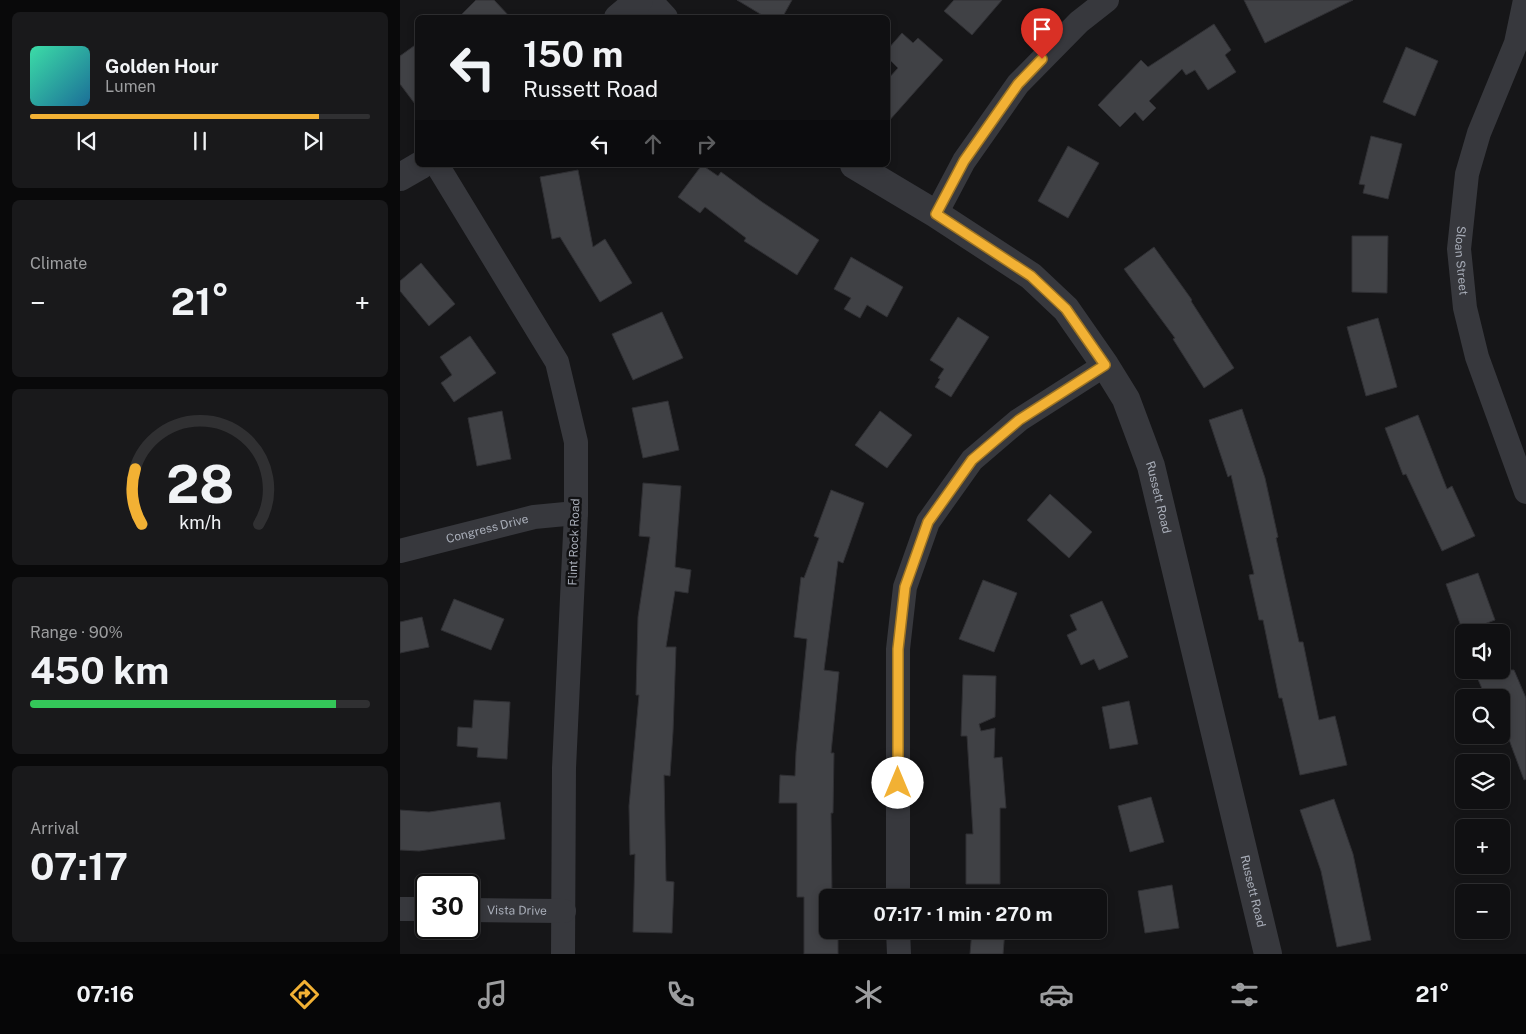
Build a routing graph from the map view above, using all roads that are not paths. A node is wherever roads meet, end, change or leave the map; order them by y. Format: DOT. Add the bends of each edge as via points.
graph roads {
  1 [pos="639,0"];
  2 [pos="647,0"];
  3 [pos="1107,0"];
  4 [pos="1524,0"];
  5 [pos="622,15"];
  6 [pos="661,15"];
  7 [pos="417,167"];
  8 [pos="438,167"];
  9 [pos="857,167"];
  10 [pos="400,177"];
  11 [pos="936,214"];
  12 [pos="1105,365"];
  13 [pos="1526,492"];
  14 [pos="576,513"];
  15 [pos="400,551"];
  16 [pos="898,889"];
  17 [pos="400,909"];
  18 [pos="415,909"];
  19 [pos="480,910"];
  20 [pos="564,911"];
  21 [pos="898,939"];
  22 [pos="563,954"];
  23 [pos="899,954"];
  24 [pos="1268,954"];
  1 -- 5 [label="street"];
  2 -- 6 [label="street"];
  3 -- 11 [label="street" via="1079,22 1018,84 964,161"];
  4 -- 13 [label="street, Sloan Street" via="1516,43 1479,133 1467,174 1459,249 1465,308 1477,358"];
  7 -- 10 [label="street"];
  8 -- 14 [label="street, Flint Rock Road" via="557,362 576,442"];
  9 -- 11 [label="street, Russett Road"];
  11 -- 12 [label="street, Russett Road" via="1031,276 1066,309"];
  12 -- 16 [label="street" via="1019,420 972,460 928,522 905,587 898,649"];
  12 -- 24 [label="street, Russett Road" via="1126,399 1151,466"];
  14 -- 15 [label="street, Congress Drive" via="534,518"];
  14 -- 20 [label="street, Flint Rock Road" via="564,768"];
  17 -- 18 [label="street"];
  19 -- 20 [label="street, Vista Drive"];
  20 -- 22 [label="street, Flint Rock Road"];
  21 -- 23 [label="street"];
}
